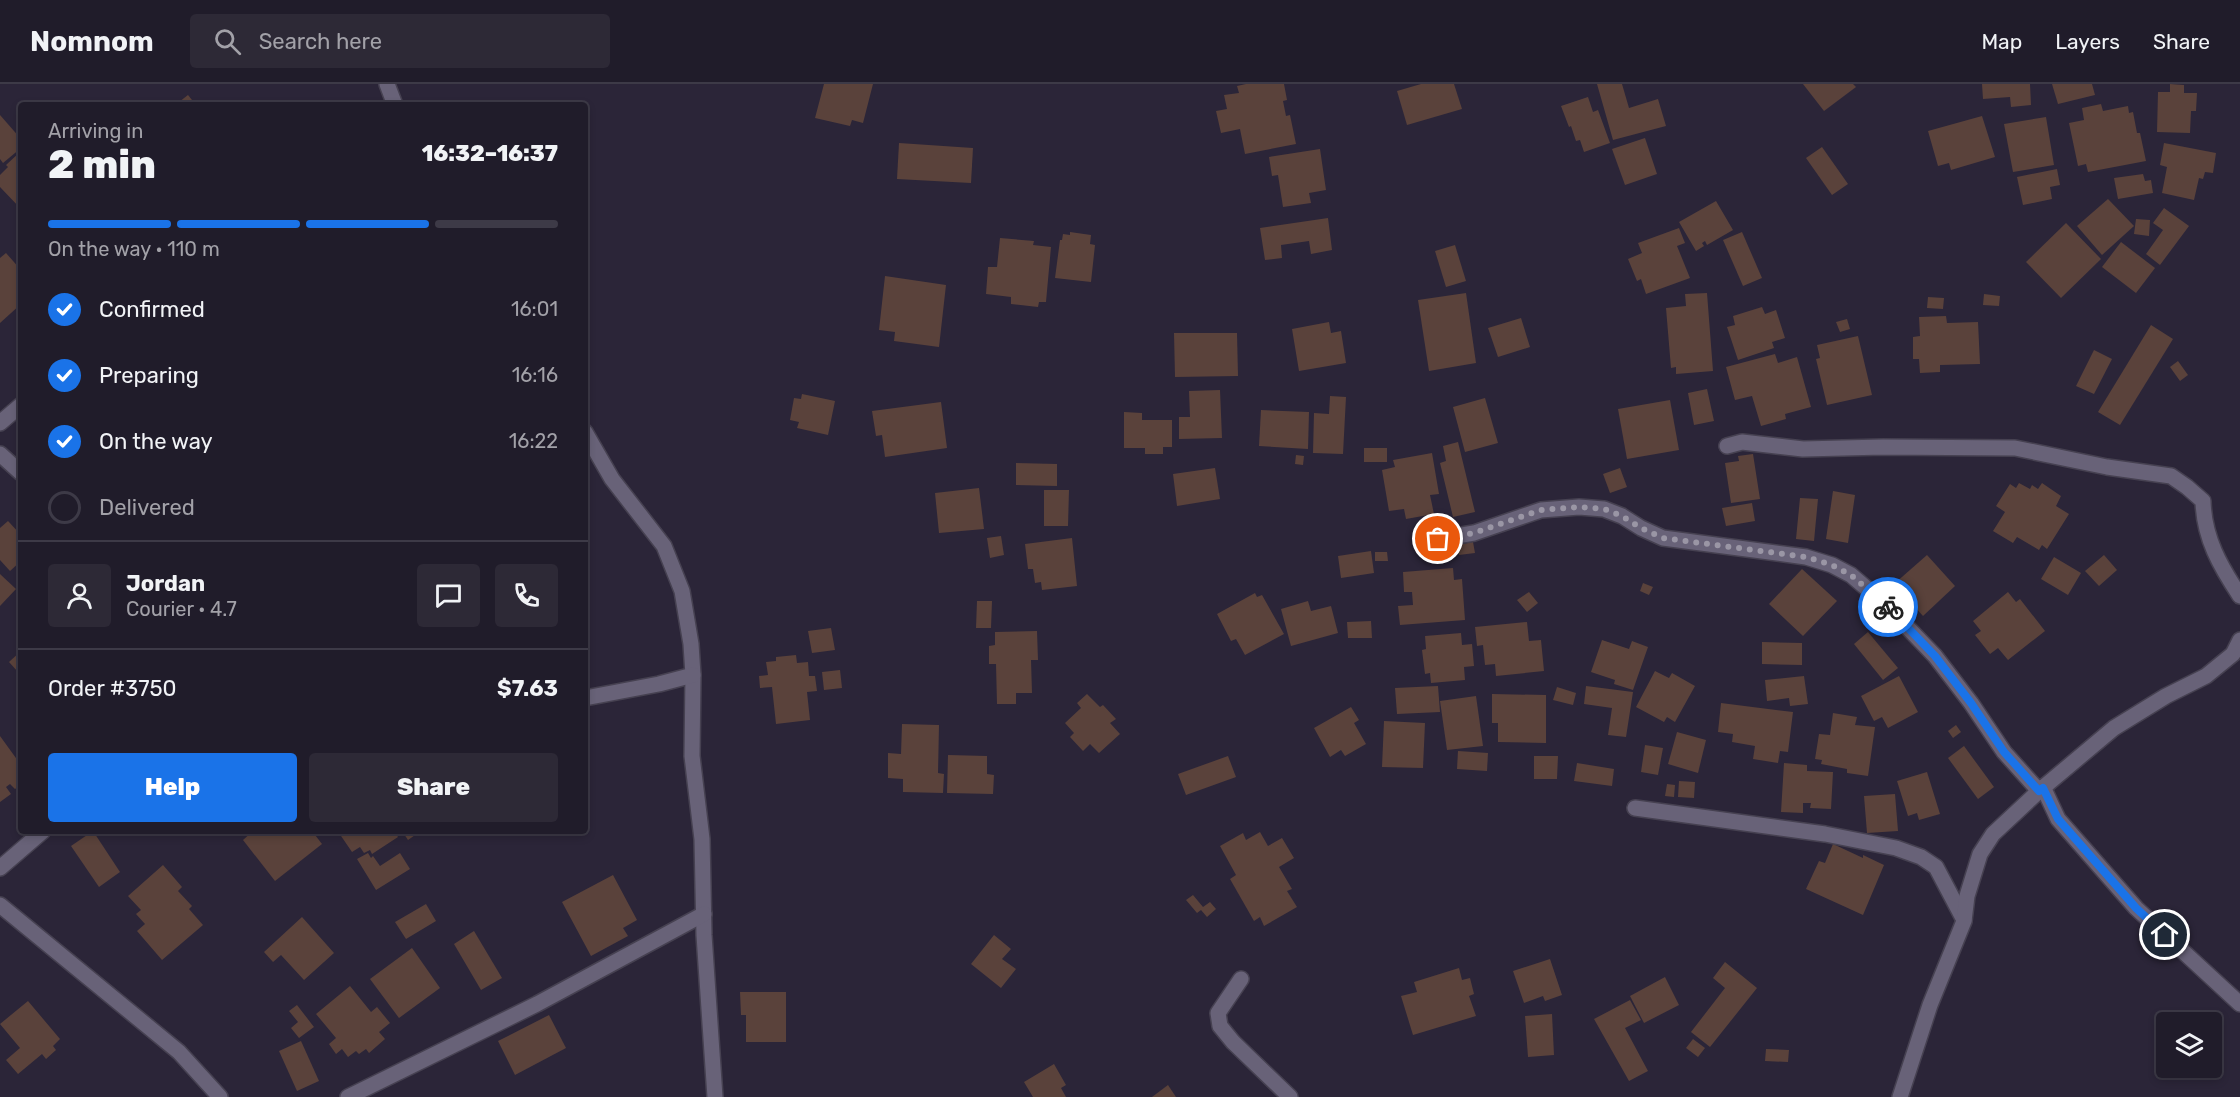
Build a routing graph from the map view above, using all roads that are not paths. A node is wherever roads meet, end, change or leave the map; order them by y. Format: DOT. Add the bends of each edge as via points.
graph roads {
  1 [pos="387,84"];
  2 [pos="394,102"];
  3 [pos="18,408"];
  4 [pos="0,423"];
  5 [pos="588,437"];
  6 [pos="1727,446"];
  7 [pos="0,454"];
  8 [pos="18,470"];
  9 [pos="1438,539"];
  10 [pos="2240,597"];
  11 [pos="2240,640"];
  12 [pos="693,675"];
  13 [pos="588,697"];
  14 [pos="2041,789"];
  15 [pos="1635,808"];
  16 [pos="40,834"];
  17 [pos="0,868"];
  18 [pos="4,914"];
  19 [pos="704,914"];
  20 [pos="1964,921"];
  21 [pos="1241,979"];
  22 [pos="2240,1004"];
  23 [pos="220,1097"];
  24 [pos="348,1097"];
  25 [pos="715,1097"];
  26 [pos="1290,1097"];
  27 [pos="1900,1097"];
  1 -- 2 [label="street"];
  3 -- 4 [label="street"];
  5 -- 12 [label="street" via="612,479 664,546 682,591"];
  6 -- 10 [label="street" via="1742,442 1803,449 2015,448 2170,476 2203,501 2210,544"];
  7 -- 8 [label="street"];
  9 -- 14 [label="street" via="1474,533 1541,510 1579,507 1604,509 1663,538 1806,557 1832,565 1851,575 1886,605 1935,656 2004,752"];
  11 -- 14 [label="street" via="2233,654 2206,676 2114,728"];
  12 -- 13 [label="street"];
  12 -- 19 [label="street" via="692,756 702,839"];
  14 -- 20 [label="street" via="1993,834 1980,854"];
  14 -- 22 [label="street" via="2058,819 2136,908"];
  15 -- 20 [label="street" via="1825,834 1921,856 1936,867"];
  16 -- 17 [label="street"];
  18 -- 23 [label="street" via="179,1052"];
  19 -- 24 [label="street" via="537,1004"];
  19 -- 25 [label="street"];
  20 -- 27 [label="street" via="1930,1005"];
  21 -- 26 [label="street" via="1218,1013 1220,1026"];
}
